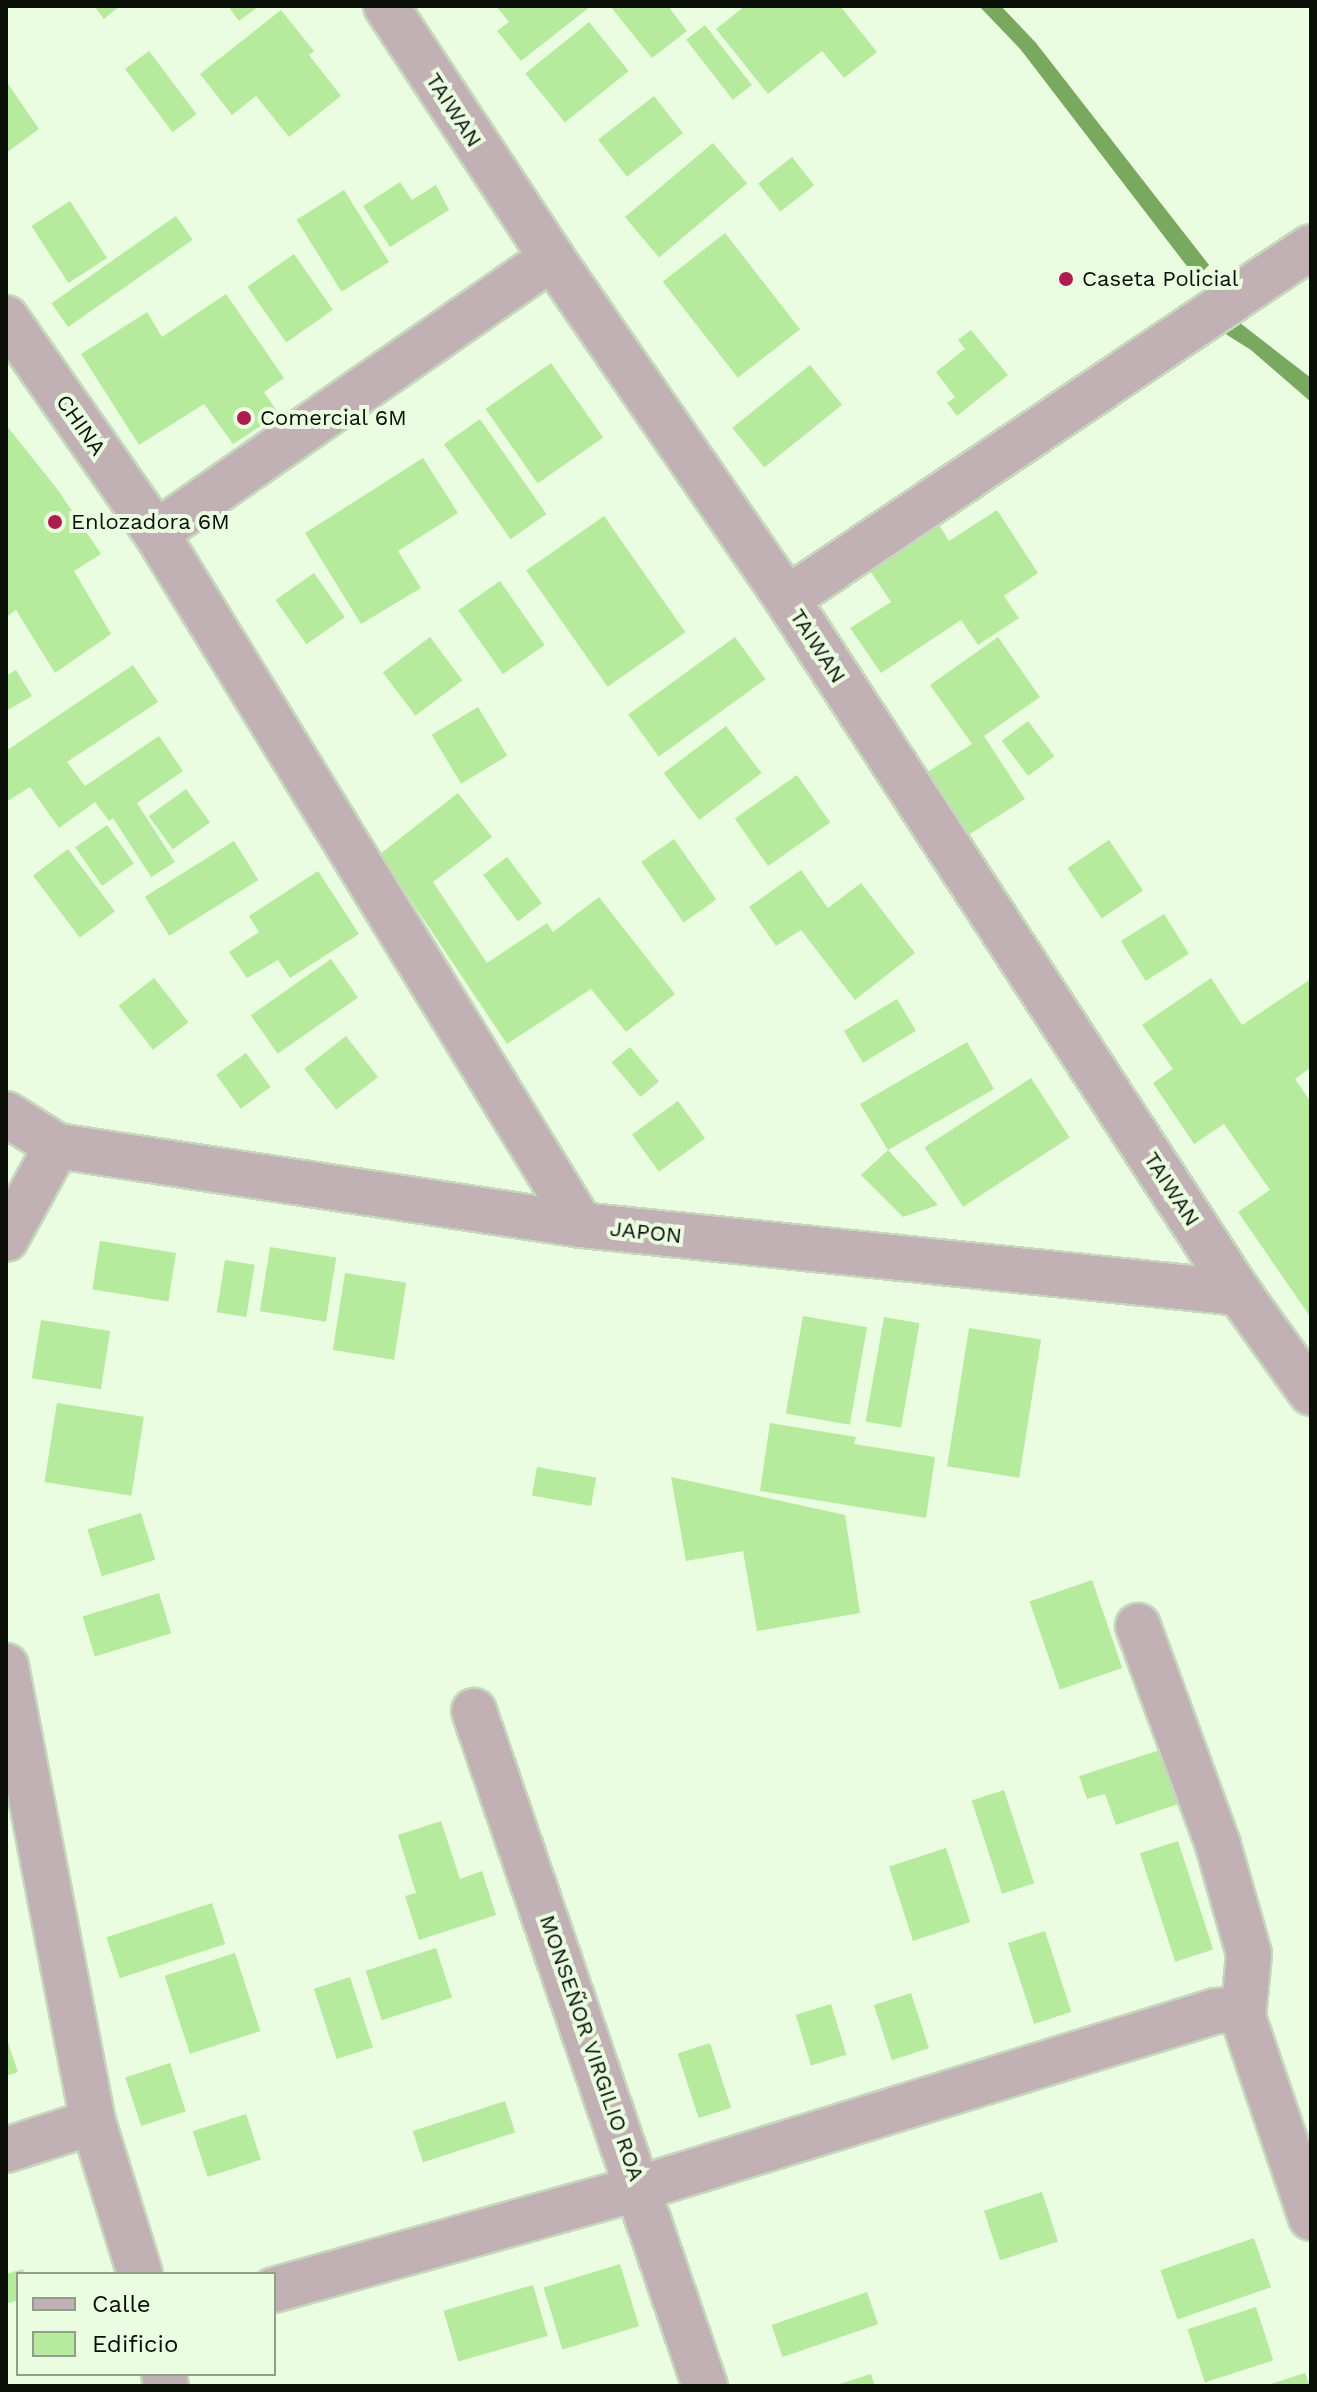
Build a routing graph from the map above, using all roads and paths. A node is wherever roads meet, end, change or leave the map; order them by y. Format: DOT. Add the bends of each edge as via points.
graph roads {
  1 [pos="386,6"];
  2 [pos="1311,247"];
  3 [pos="552,258"];
  4 [pos="6,318"];
  5 [pos="156,533"];
  6 [pos="787,599"];
  7 [pos="6,1114"];
  8 [pos="57,1146"];
  9 [pos="581,1225"];
  10 [pos="6,1239"];
  11 [pos="1239,1293"];
  12 [pos="1311,1393"];
  13 [pos="1138,1626"];
  14 [pos="6,1666"];
  15 [pos="474,1711"];
  16 [pos="1243,2017"];
  17 [pos="93,2122"];
  18 [pos="6,2150"];
  19 [pos="640,2188"];
  20 [pos="1311,2218"];
  21 [pos="139,2272"];
  22 [pos="276,2289"];
  23 [pos="705,2386"];
  1 -- 3 [label="street, TAIWAN"];
  2 -- 6 [label="street"];
  3 -- 5 [label="street"];
  3 -- 6 [label="street, TAIWAN"];
  4 -- 5 [label="street, CHINA"];
  5 -- 9 [label="street, CHINA"];
  6 -- 11 [label="street, TAIWAN"];
  7 -- 8 [label="street"];
  8 -- 9 [label="street, JAPON"];
  8 -- 10 [label="street"];
  9 -- 11 [label="street, JAPON"];
  11 -- 12 [label="street, TAIWAN"];
  13 -- 16 [label="street" via="1218,1845 1249,1954"];
  14 -- 17 [label="street"];
  15 -- 19 [label="street, MONSEÑOR VIRGILIO ROA"];
  16 -- 19 [label="street" via="1230,2010 1216,2011"];
  16 -- 20 [label="street"];
  17 -- 18 [label="street"];
  17 -- 21 [label="street"];
  19 -- 22 [label="street"];
  19 -- 23 [label="street, MONSEÑOR VIRGILIO ROA"];
}
